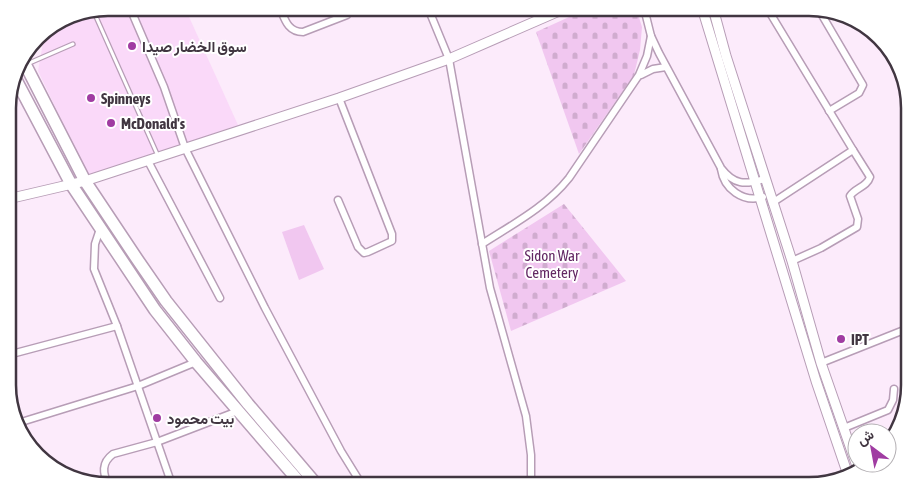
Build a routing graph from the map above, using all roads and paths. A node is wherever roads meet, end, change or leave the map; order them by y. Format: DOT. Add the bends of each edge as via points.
graph roads {
  1 [pos="133,16"];
  2 [pos="284,16"];
  3 [pos="347,16"];
  4 [pos="431,16"];
  5 [pos="548,16"];
  6 [pos="646,16"];
  7 [pos="704,16"];
  8 [pos="715,16"];
  9 [pos="772,16"];
  10 [pos="96,17"];
  11 [pos="823,17"];
  12 [pos="651,36"];
  13 [pos="73,44"];
  14 [pos="31,58"];
  15 [pos="449,59"];
  16 [pos="26,67"];
  17 [pos="666,67"];
  18 [pos="639,75"];
  19 [pos="19,85"];
  20 [pos="339,98"];
  21 [pos="829,111"];
  22 [pos="185,148"];
  23 [pos="853,150"];
  24 [pos="159,157"];
  25 [pos="148,161"];
  26 [pos="721,168"];
  27 [pos="764,179"];
  28 [pos="85,181"];
  29 [pos="754,182"];
  30 [pos="72,184"];
  31 [pos="16,197"];
  32 [pos="759,198"];
  33 [pos="771,199"];
  34 [pos="338,200"];
  35 [pos="100,228"];
  36 [pos="482,244"];
  37 [pos="792,261"];
  38 [pos="220,298"];
  39 [pos="116,326"];
  40 [pos="901,331"];
  41 [pos="16,353"];
  42 [pos="196,362"];
  43 [pos="821,363"];
  44 [pos="827,380"];
  45 [pos="817,384"];
  46 [pos="138,386"];
  47 [pos="894,389"];
  48 [pos="238,411"];
  49 [pos="24,421"];
  50 [pos="844,428"];
  51 [pos="847,436"];
  52 [pos="157,442"];
  53 [pos="846,468"];
  54 [pos="106,477"];
  55 [pos="169,477"];
  56 [pos="294,477"];
  57 [pos="309,477"];
  58 [pos="357,477"];
  59 [pos="531,477"];
  1 -- 22 [label="street" via="164,87"];
  2 -- 3 [label="street" via="297,32"];
  4 -- 15 [label="street"];
  5 -- 15 [label="main road"];
  6 -- 12 [label="street"];
  7 -- 29 [label="main road"];
  8 -- 27 [label="main road"];
  9 -- 21 [label="street"];
  10 -- 24 [label="lane"];
  11 -- 21 [label="street" via="863,85 859,93"];
  12 -- 17 [label="street"];
  12 -- 18 [label="street"];
  13 -- 14 [label="lane"];
  15 -- 20 [label="main road"];
  15 -- 36 [label="street"];
  16 -- 28 [label="highway"];
  17 -- 18 [label="street"];
  17 -- 26 [label="street"];
  18 -- 36 [label="street" via="560,190"];
  19 -- 30 [label="highway"];
  20 -- 22 [label="main road"];
  20 -- 34 [label="street" via="392,241 368,252 361,250"];
  21 -- 23 [label="street"];
  22 -- 24 [label="main road"];
  22 -- 58 [label="street" via="265,308"];
  23 -- 33 [label="street"];
  23 -- 37 [label="street" via="870,178 850,196 858,219 857,227"];
  24 -- 25 [label="main road"];
  25 -- 28 [label="main road"];
  25 -- 38 [label="street"];
  26 -- 29 [label="street" via="740,183"];
  26 -- 32 [label="street" via="727,185 736,194"];
  27 -- 29 [label="street"];
  27 -- 33 [label="main road"];
  28 -- 30 [label="main road"];
  28 -- 57 [label="highway" via="166,301"];
  29 -- 32 [label="main road"];
  30 -- 31 [label="main road"];
  30 -- 35 [label="highway"];
  32 -- 33 [label="street"];
  32 -- 45 [label="main road"];
  33 -- 37 [label="main road"];
  35 -- 39 [label="street" via="93,264"];
  35 -- 42 [label="highway" via="155,310"];
  36 -- 59 [label="street" via="494,307 526,416"];
  37 -- 43 [label="main road"];
  39 -- 41 [label="street"];
  39 -- 46 [label="street"];
  40 -- 43 [label="street"];
  42 -- 46 [label="street"];
  42 -- 48 [label="highway"];
  43 -- 44 [label="main road"];
  44 -- 45 [label="main road"];
  44 -- 50 [label="main road"];
  45 -- 53 [label="main road"];
  46 -- 49 [label="street"];
  46 -- 52 [label="street"];
  47 -- 50 [label="street" via="894,400 888,410"];
  48 -- 52 [label="street"];
  48 -- 56 [label="highway"];
  50 -- 51 [label="main road"];
  52 -- 54 [label="street" via="107,458"];
  52 -- 55 [label="street"];
}
